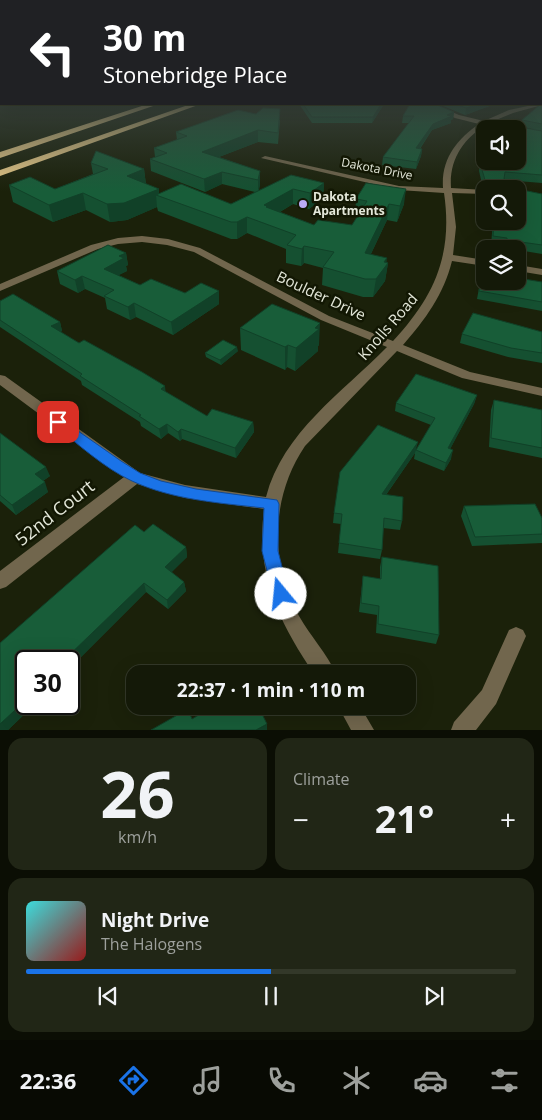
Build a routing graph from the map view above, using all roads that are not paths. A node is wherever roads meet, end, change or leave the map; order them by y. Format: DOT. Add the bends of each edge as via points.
graph roads {
  1 [pos="98,123"];
  2 [pos="143,123"];
  3 [pos="476,129"];
  4 [pos="0,156"];
  5 [pos="265,158"];
  6 [pos="0,174"];
  7 [pos="447,191"];
  8 [pos="476,192"];
  9 [pos="449,257"];
  10 [pos="476,262"];
  11 [pos="526,269"];
  12 [pos="542,272"];
  13 [pos="0,288"];
  14 [pos="395,346"];
  15 [pos="0,379"];
  16 [pos="542,392"];
  17 [pos="135,477"];
  18 [pos="272,504"];
  19 [pos="0,581"];
  20 [pos="516,636"];
  21 [pos="320,665"];
  22 [pos="354,715"];
  23 [pos="363,730"];
  24 [pos="462,730"];
  1 -- 4 [label="highway"];
  2 -- 6 [label="highway"];
  3 -- 7 [label="street, Knolls Road" via="454,153 447,172"];
  5 -- 7 [label="street, Dakota Drive" via="399,188"];
  7 -- 8 [label="street, Dakota Drive"];
  7 -- 9 [label="street, Knolls Road" via="450,205"];
  9 -- 10 [label="street"];
  9 -- 14 [label="street, Knolls Road" via="437,291"];
  11 -- 12 [label="street"];
  13 -- 14 [label="street, Boulder Drive" via="85,248 147,239 178,243 325,318"];
  14 -- 16 [label="street, Boulder Drive" via="467,375"];
  14 -- 18 [label="street, Knolls Road" via="299,442 286,462"];
  15 -- 17 [label="street"];
  17 -- 18 [label="street" via="196,494"];
  17 -- 19 [label="street, 52nd Court"];
  18 -- 21 [label="street, Knolls Road" via="270,551 274,572 290,619"];
  20 -- 24 [label="street" via="489,697"];
  22 -- 23 [label="street"];
}
